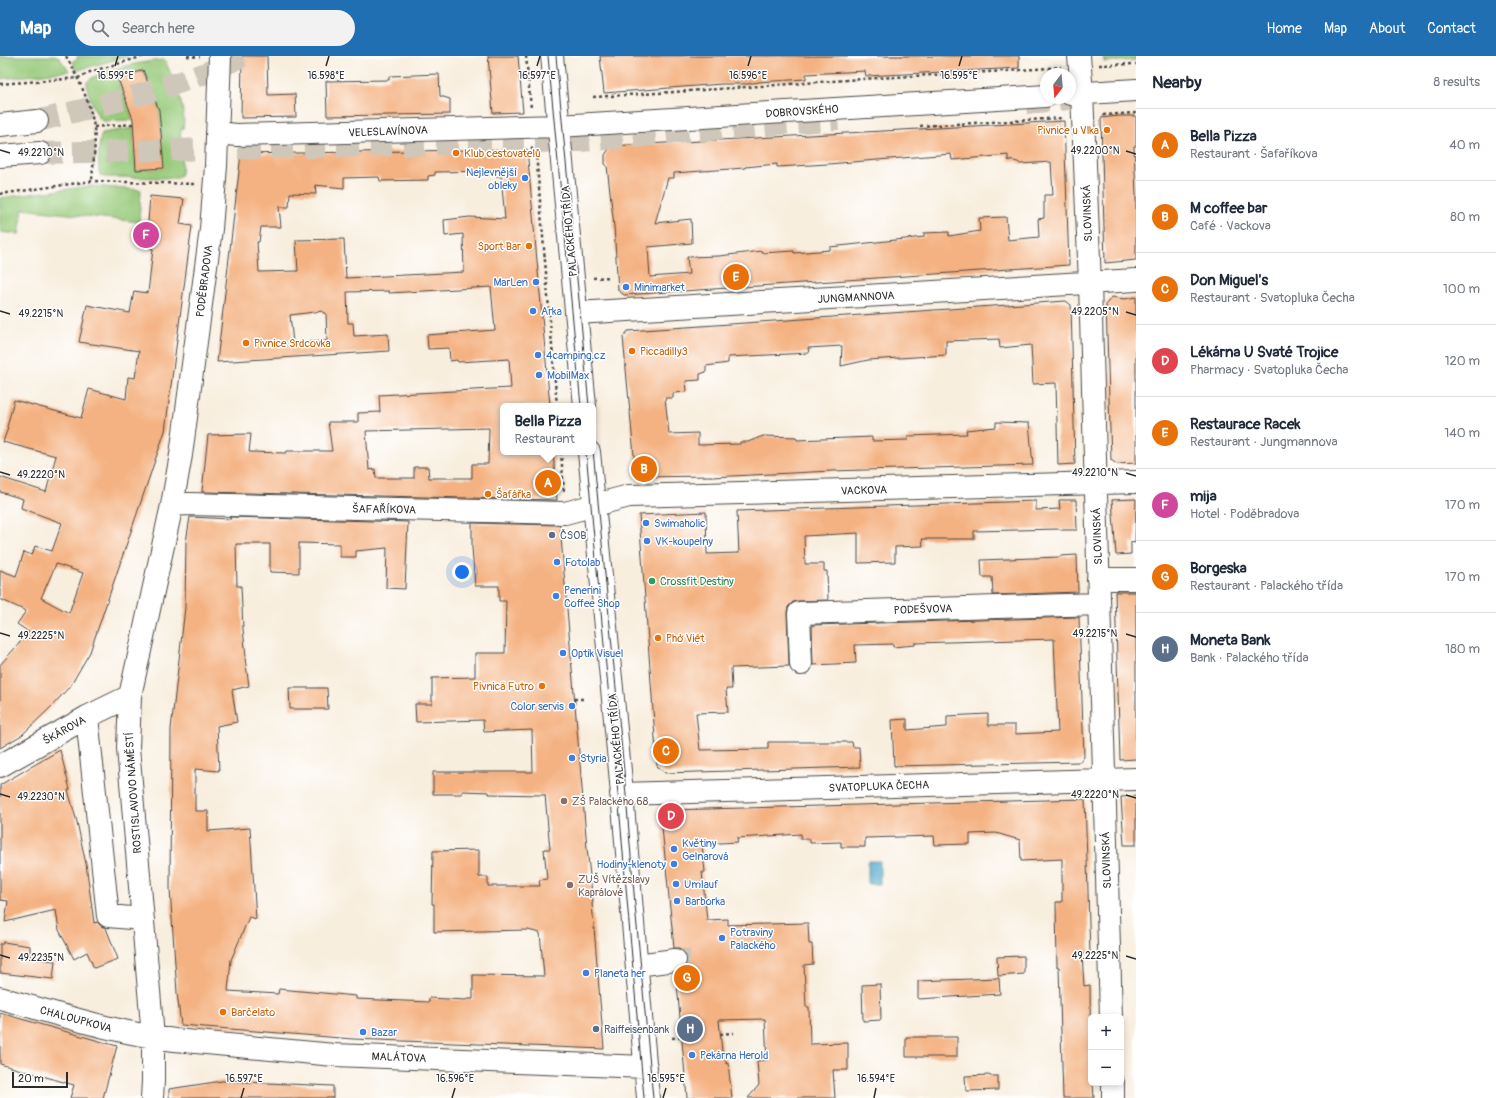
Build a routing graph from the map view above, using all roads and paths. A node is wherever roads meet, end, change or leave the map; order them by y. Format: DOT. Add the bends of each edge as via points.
graph roads {
  1 [pos="66,56"];
  2 [pos="144,56"];
  3 [pos="220,56"];
  4 [pos="526,56"];
  5 [pos="552,56"];
  6 [pos="1079,63"];
  7 [pos="1136,64"];
  8 [pos="78,78"];
  9 [pos="0,84"];
  10 [pos="1136,90"];
  11 [pos="1076,94"];
  12 [pos="1040,96"];
  13 [pos="594,97"];
  14 [pos="1136,114"];
  15 [pos="1102,115"];
  16 [pos="37,121"];
  17 [pos="134,124"];
  18 [pos="0,126"];
  19 [pos="559,126"];
  20 [pos="94,127"];
  21 [pos="526,127"];
  22 [pos="216,133"];
  23 [pos="40,153"];
  24 [pos="0,156"];
  25 [pos="92,181"];
  26 [pos="197,184"];
  27 [pos="0,194"];
  28 [pos="611,277"];
  29 [pos="589,278"];
  30 [pos="1136,280"];
  31 [pos="1090,283"];
  32 [pos="576,314"];
  33 [pos="557,403"];
  34 [pos="585,403"];
  35 [pos="561,455"];
  36 [pos="590,455"];
  37 [pos="1136,482"];
  38 [pos="1096,483"];
  39 [pos="172,505"];
  40 [pos="594,505"];
  41 [pos="563,513"];
  42 [pos="1098,579"];
  43 [pos="1136,579"];
  44 [pos="1099,604"];
  45 [pos="800,664"];
  46 [pos="130,696"];
  47 [pos="574,699"];
  48 [pos="584,699"];
  49 [pos="88,717"];
  50 [pos="0,766"];
  51 [pos="1136,779"];
  52 [pos="1104,780"];
  53 [pos="621,794"];
  54 [pos="143,919"];
  55 [pos="675,960"];
  56 [pos="637,965"];
  57 [pos="0,998"];
  58 [pos="1111,1014"];
  59 [pos="734,1033"];
  60 [pos="720,1034"];
  61 [pos="682,1037"];
  62 [pos="153,1038"];
  63 [pos="672,1038"];
  64 [pos="646,1067"];
  65 [pos="1113,1086"];
  66 [pos="152,1098"];
  67 [pos="648,1098"];
  68 [pos="1113,1098"];
  1 -- 8 [label="path"];
  2 -- 8 [label="path"];
  3 -- 22 [label="main road, PODĚBRADOVA"];
  4 -- 21 [label="path" via="531,108 526,116"];
  5 -- 19 [label="main road, PALACKÉHO TŘÍDA"];
  6 -- 7 [label="path"];
  6 -- 11 [label="main road, SLOVINSKÁ"];
  6 -- 13 [label="path" via="992,73"];
  8 -- 9 [label="path"];
  8 -- 20 [label="path"];
  10 -- 11 [label="main road"];
  11 -- 31 [label="main road, SLOVINSKÁ"];
  12 -- 19 [label="main road, DOBROVSKÉHO"];
  14 -- 15 [label="path"];
  16 -- 18 [label="main road"];
  17 -- 20 [label="path"];
  19 -- 21 [label="main road, VELESLAVÍNOVA"];
  19 -- 32 [label="main road, PALACKÉHO TŘÍDA"];
  20 -- 25 [label="path"];
  21 -- 22 [label="main road, VELESLAVÍNOVA" via="237,135"];
  21 -- 33 [label="path" via="527,145 536,152"];
  22 -- 39 [label="main road, PODĚBRADOVA" via="211,229"];
  23 -- 24 [label="main road"];
  25 -- 26 [label="path"];
  25 -- 27 [label="path"];
  28 -- 29 [label="path"];
  30 -- 31 [label="main road, JUNGMANNOVA"];
  31 -- 32 [label="main road, JUNGMANNOVA"];
  31 -- 38 [label="main road, SLOVINSKÁ"];
  32 -- 34 [label="main road, PALACKÉHO TŘÍDA"];
  35 -- 41 [label="path" via="565,495 562,503"];
  36 -- 40 [label="main road, PALACKÉHO TŘÍDA"];
  37 -- 38 [label="main road, VACKOVA"];
  38 -- 40 [label="main road, VACKOVA" via="629,496"];
  38 -- 42 [label="main road, SLOVINSKÁ"];
  39 -- 41 [label="main road, ŠAFAŘÍKOVA"];
  39 -- 46 [label="main road, ROSTISLAVOVO NÁMĚSTÍ"];
  40 -- 41 [label="main road, ŠAFAŘÍKOVA"];
  40 -- 53 [label="main road, PALACKÉHO TŘÍDA"];
  42 -- 43 [label="main road"];
  42 -- 44 [label="main road, SLOVINSKÁ"];
  44 -- 45 [label="main road, PODEŠVOVA" via="800,613"];
  44 -- 52 [label="main road, SLOVINSKÁ"];
  46 -- 49 [label="main road, ŠKÁROVA"];
  46 -- 54 [label="main road, ROSTISLAVOVO NÁMĚSTÍ" via="128,748"];
  47 -- 48 [label="path"];
  49 -- 50 [label="main road, ŠKÁROVA"];
  49 -- 54 [label="main road" via="108,916"];
  51 -- 52 [label="main road, SVATOPLUKA ČECHA"];
  52 -- 53 [label="main road, SVATOPLUKA ČECHA"];
  52 -- 58 [label="main road, SLOVINSKÁ"];
  53 -- 56 [label="main road, PALACKÉHO TŘÍDA"];
  54 -- 62 [label="main road, ROSTISLAVOVO NÁMĚSTÍ"];
  55 -- 56 [label="main road"];
  56 -- 64 [label="main road, PALACKÉHO TŘÍDA"];
  57 -- 62 [label="main road, CHALOUPKOVA"];
  59 -- 60 [label="path"];
  61 -- 63 [label="path"];
  62 -- 64 [label="main road, MALÁTOVA" via="334,1055"];
  62 -- 66 [label="main road, ROSTISLAVOVO NÁMĚSTÍ"];
  64 -- 67 [label="main road, PALACKÉHO TŘÍDA"];
  65 -- 68 [label="main road"];
}
